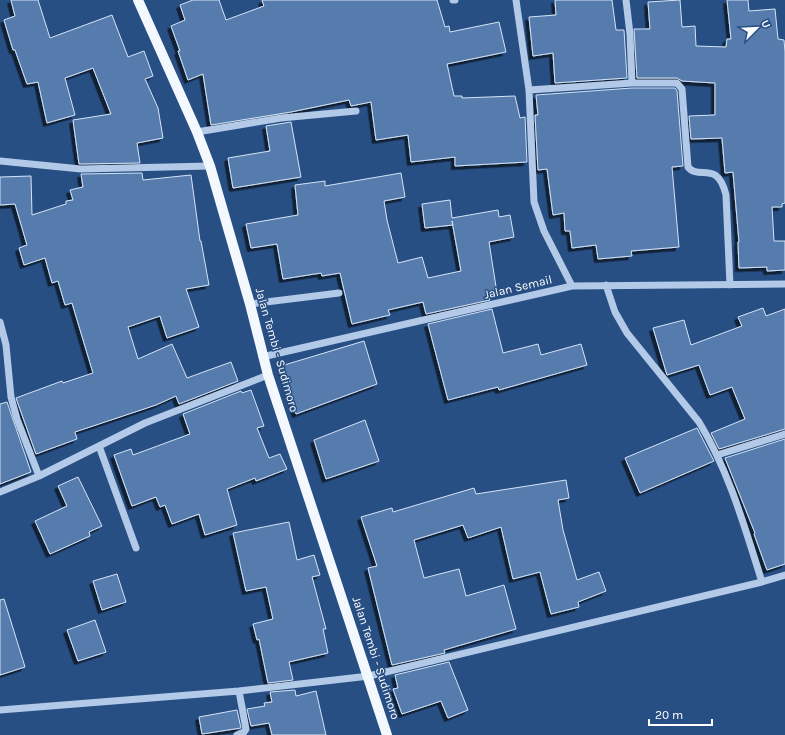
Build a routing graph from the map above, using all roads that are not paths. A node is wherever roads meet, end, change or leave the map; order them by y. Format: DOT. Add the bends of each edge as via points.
graph roads {
  1 [pos="138,0"];
  2 [pos="516,0"];
  3 [pos="626,0"];
  4 [pos="632,83"];
  5 [pos="529,90"];
  6 [pos="356,112"];
  7 [pos="197,132"];
  8 [pos="0,161"];
  9 [pos="210,166"];
  10 [pos="785,284"];
  11 [pos="606,285"];
  12 [pos="730,285"];
  13 [pos="572,286"];
  14 [pos="339,294"];
  15 [pos="250,304"];
  16 [pos="0,322"];
  17 [pos="262,358"];
  18 [pos="7,362"];
  19 [pos="0,365"];
  20 [pos="268,375"];
  21 [pos="785,434"];
  22 [pos="99,446"];
  23 [pos="717,455"];
  24 [pos="39,476"];
  25 [pos="0,492"];
  26 [pos="136,548"];
  27 [pos="785,575"];
  28 [pos="762,582"];
  29 [pos="369,676"];
  30 [pos="239,691"];
  31 [pos="0,710"];
  32 [pos="236,735"];
  33 [pos="387,735"];
  1 -- 7 [label="main road, Jalan Tembi - Sudimoro"];
  2 -- 5 [label="street"];
  3 -- 4 [label="street"];
  4 -- 5 [label="street"];
  4 -- 12 [label="street" via="677,83 682,89 688,168 695,172 710,172 720,180 725,191"];
  5 -- 13 [label="street" via="534,202 544,231"];
  6 -- 7 [label="street" via="281,118"];
  7 -- 9 [label="main road, Jalan Tembi - Sudimoro"];
  8 -- 9 [label="street" via="81,169"];
  9 -- 15 [label="main road, Jalan Tembi - Sudimoro"];
  10 -- 12 [label="street, Jalan Semail"];
  11 -- 12 [label="street, Jalan Semail"];
  11 -- 13 [label="street, Jalan Semail"];
  11 -- 23 [label="street" via="615,312 627,333 699,422"];
  13 -- 17 [label="street, Jalan Semail"];
  14 -- 15 [label="street"];
  15 -- 17 [label="main road, Jalan Tembi - Sudimoro"];
  16 -- 18 [label="street"];
  17 -- 20 [label="main road, Jalan Tembi - Sudimoro"];
  18 -- 19 [label="street"];
  18 -- 24 [label="street" via="10,397"];
  20 -- 22 [label="street" via="145,423"];
  20 -- 29 [label="main road, Jalan Tembi - Sudimoro"];
  21 -- 23 [label="street"];
  22 -- 24 [label="street"];
  22 -- 26 [label="street"];
  23 -- 28 [label="street" via="744,522"];
  24 -- 25 [label="street"];
  27 -- 28 [label="street"];
  28 -- 29 [label="street"];
  29 -- 30 [label="street"];
  29 -- 33 [label="main road, Jalan Tembi - Sudimoro"];
  30 -- 31 [label="street"];
  30 -- 32 [label="street" via="246,729"];
}
